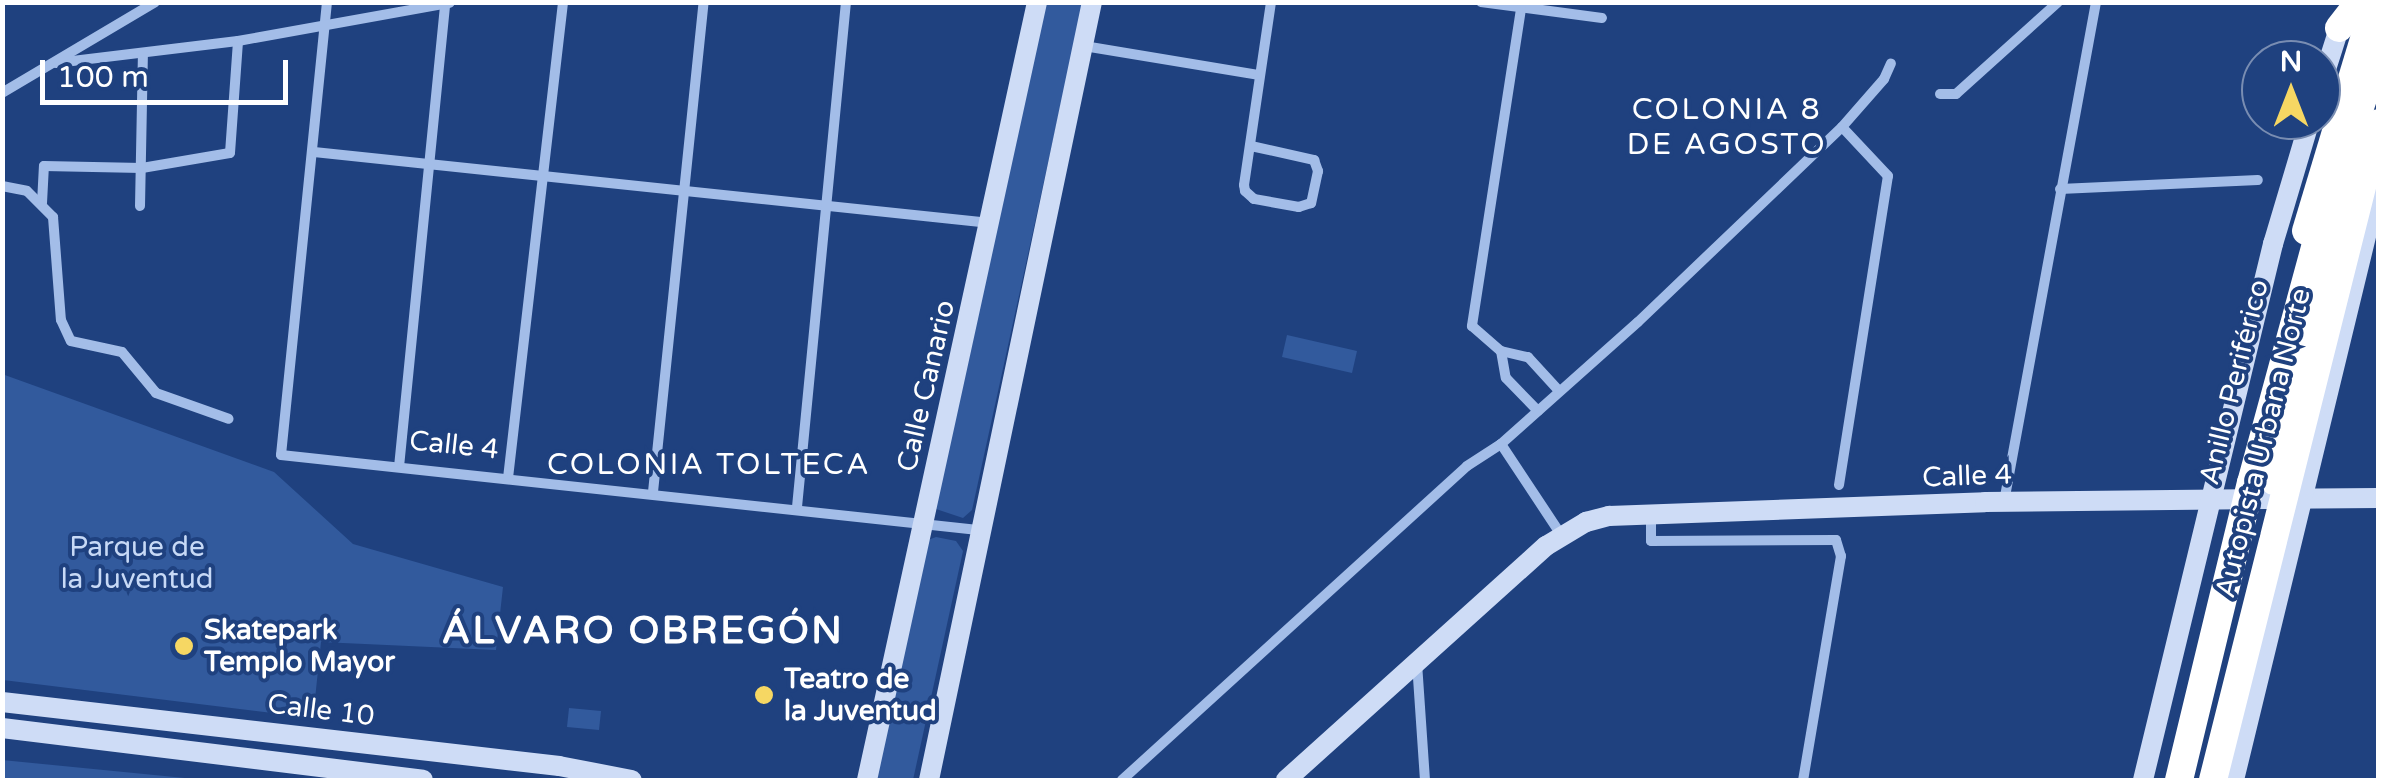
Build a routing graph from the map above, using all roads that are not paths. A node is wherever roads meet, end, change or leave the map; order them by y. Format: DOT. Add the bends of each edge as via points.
graph roads {
  1 [pos="155,2"];
  2 [pos="327,2"];
  3 [pos="563,2"];
  4 [pos="704,2"];
  5 [pos="846,2"];
  6 [pos="1037,2"];
  7 [pos="1092,2"];
  8 [pos="1271,2"];
  9 [pos="1481,2"];
  10 [pos="2058,2"];
  11 [pos="2096,2"];
  12 [pos="2359,2"];
  13 [pos="2376,2"];
  14 [pos="448,3"];
  15 [pos="1522,9"];
  16 [pos="2343,15"];
  17 [pos="1602,18"];
  18 [pos="326,24"];
  19 [pos="2335,40"];
  20 [pos="238,41"];
  21 [pos="1083,46"];
  22 [pos="143,54"];
  23 [pos="2378,54"];
  24 [pos="56,63"];
  25 [pos="1891,63"];
  26 [pos="1260,75"];
  27 [pos="2,93"];
  28 [pos="1940,94"];
  29 [pos="2378,94"];
  30 [pos="2378,123"];
  31 [pos="1842,127"];
  32 [pos="2304,140"];
  33 [pos="1251,146"];
  34 [pos="314,152"];
  35 [pos="429,166"];
  36 [pos="142,168"];
  37 [pos="544,178"];
  38 [pos="2258,180"];
  39 [pos="2,186"];
  40 [pos="2378,186"];
  41 [pos="2060,189"];
  42 [pos="684,192"];
  43 [pos="42,204"];
  44 [pos="140,206"];
  45 [pos="829,208"];
  46 [pos="991,224"];
  47 [pos="1500,351"];
  48 [pos="1559,391"];
  49 [pos="1538,410"];
  50 [pos="229,419"];
  51 [pos="1502,444"];
  52 [pos="399,467"];
  53 [pos="508,478"];
  54 [pos="1839,485"];
  55 [pos="653,492"];
  56 [pos="2299,498"];
  57 [pos="2378,498"];
  58 [pos="2004,502"];
  59 [pos="798,507"];
  60 [pos="2225,508"];
  61 [pos="1651,514"];
  62 [pos="924,522"];
  63 [pos="978,530"];
  64 [pos="1560,534"];
  65 [pos="1417,662"];
  66 [pos="2,702"];
  67 [pos="2,728"];
  68 [pos="423,780"];
  69 [pos="632,780"];
  70 [pos="868,780"];
  71 [pos="928,780"];
  72 [pos="1122,780"];
  73 [pos="1286,780"];
  74 [pos="1426,780"];
  75 [pos="1804,780"];
  76 [pos="2143,780"];
  77 [pos="2170,780"];
  78 [pos="2179,780"];
  79 [pos="2201,780"];
  80 [pos="2213,780"];
  81 [pos="2234,780"];
  1 -- 24 [label="street"];
  2 -- 18 [label="street"];
  3 -- 37 [label="street"];
  4 -- 42 [label="street"];
  5 -- 45 [label="street"];
  6 -- 46 [label="street, Calle Canario"];
  7 -- 21 [label="street"];
  8 -- 26 [label="street"];
  9 -- 15 [label="street"];
  10 -- 28 [label="street" via="1956,94"];
  11 -- 41 [label="street"];
  12 -- 16 [label="highway"];
  13 -- 60 [label="highway, Anillo Periférico" via="2327,152 2243,482"];
  14 -- 18 [label="street"];
  14 -- 35 [label="street"];
  15 -- 17 [label="street"];
  15 -- 47 [label="street" via="1472,326"];
  16 -- 19 [label="street"];
  18 -- 20 [label="street"];
  18 -- 34 [label="street"];
  20 -- 22 [label="street"];
  20 -- 36 [label="street" via="230,153"];
  21 -- 26 [label="street"];
  21 -- 63 [label="street"];
  22 -- 24 [label="street"];
  22 -- 36 [label="street"];
  23 -- 78 [label="highway, Autopista Urbana Norte, bridge" via="2316,244"];
  24 -- 27 [label="street"];
  25 -- 31 [label="street"];
  26 -- 33 [label="street"];
  29 -- 79 [label="highway" via="2326,265"];
  30 -- 80 [label="highway, Autopista Urbana Norte, bridge"];
  31 -- 48 [label="street"];
  31 -- 54 [label="street" via="1888,176"];
  32 -- 60 [label="street" via="2273,244"];
  33 -- 33 [label="street" via="1248,196 1299,207 1311,203 1314,160"];
  34 -- 35 [label="street"];
  34 -- 52 [label="street, Calle 4" via="281,456"];
  35 -- 37 [label="street"];
  35 -- 52 [label="street"];
  36 -- 43 [label="street" via="44,166"];
  36 -- 44 [label="street"];
  37 -- 42 [label="street"];
  37 -- 53 [label="street"];
  38 -- 41 [label="street"];
  39 -- 43 [label="street" via="27,190"];
  40 -- 56 [label="street"];
  41 -- 58 [label="street"];
  42 -- 45 [label="street"];
  42 -- 55 [label="street"];
  43 -- 50 [label="street" via="57,234 61,320 72,341 122,352 156,393"];
  45 -- 46 [label="street"];
  45 -- 59 [label="street"];
  46 -- 62 [label="street, Calle Canario"];
  47 -- 48 [label="street" via="1528,358"];
  47 -- 49 [label="street" via="1506,378"];
  48 -- 49 [label="street"];
  49 -- 51 [label="street"];
  51 -- 64 [label="street"];
  51 -- 72 [label="street" via="1467,466"];
  52 -- 53 [label="street, Calle 4"];
  53 -- 55 [label="street, Calle 4"];
  55 -- 59 [label="street, Calle 4"];
  56 -- 57 [label="street, Calle 4"];
  56 -- 60 [label="street, Calle 4"];
  56 -- 81 [label="street"];
  58 -- 60 [label="street, Calle 4"];
  58 -- 61 [label="street, Calle 4"];
  59 -- 62 [label="street, Calle 4"];
  60 -- 76 [label="street"];
  60 -- 77 [label="highway, Anillo Periférico"];
  61 -- 64 [label="street, Calle 4" via="1609,516"];
  61 -- 75 [label="street" via="1652,542 1836,540 1840,556"];
  62 -- 63 [label="street, Calle 4"];
  62 -- 70 [label="street, Calle Canario"];
  63 -- 71 [label="street"];
  64 -- 65 [label="street"];
  65 -- 73 [label="street"];
  65 -- 74 [label="street"];
  66 -- 69 [label="street, Calle 10" via="560,766"];
  67 -- 68 [label="street, Calle 10"];
}
